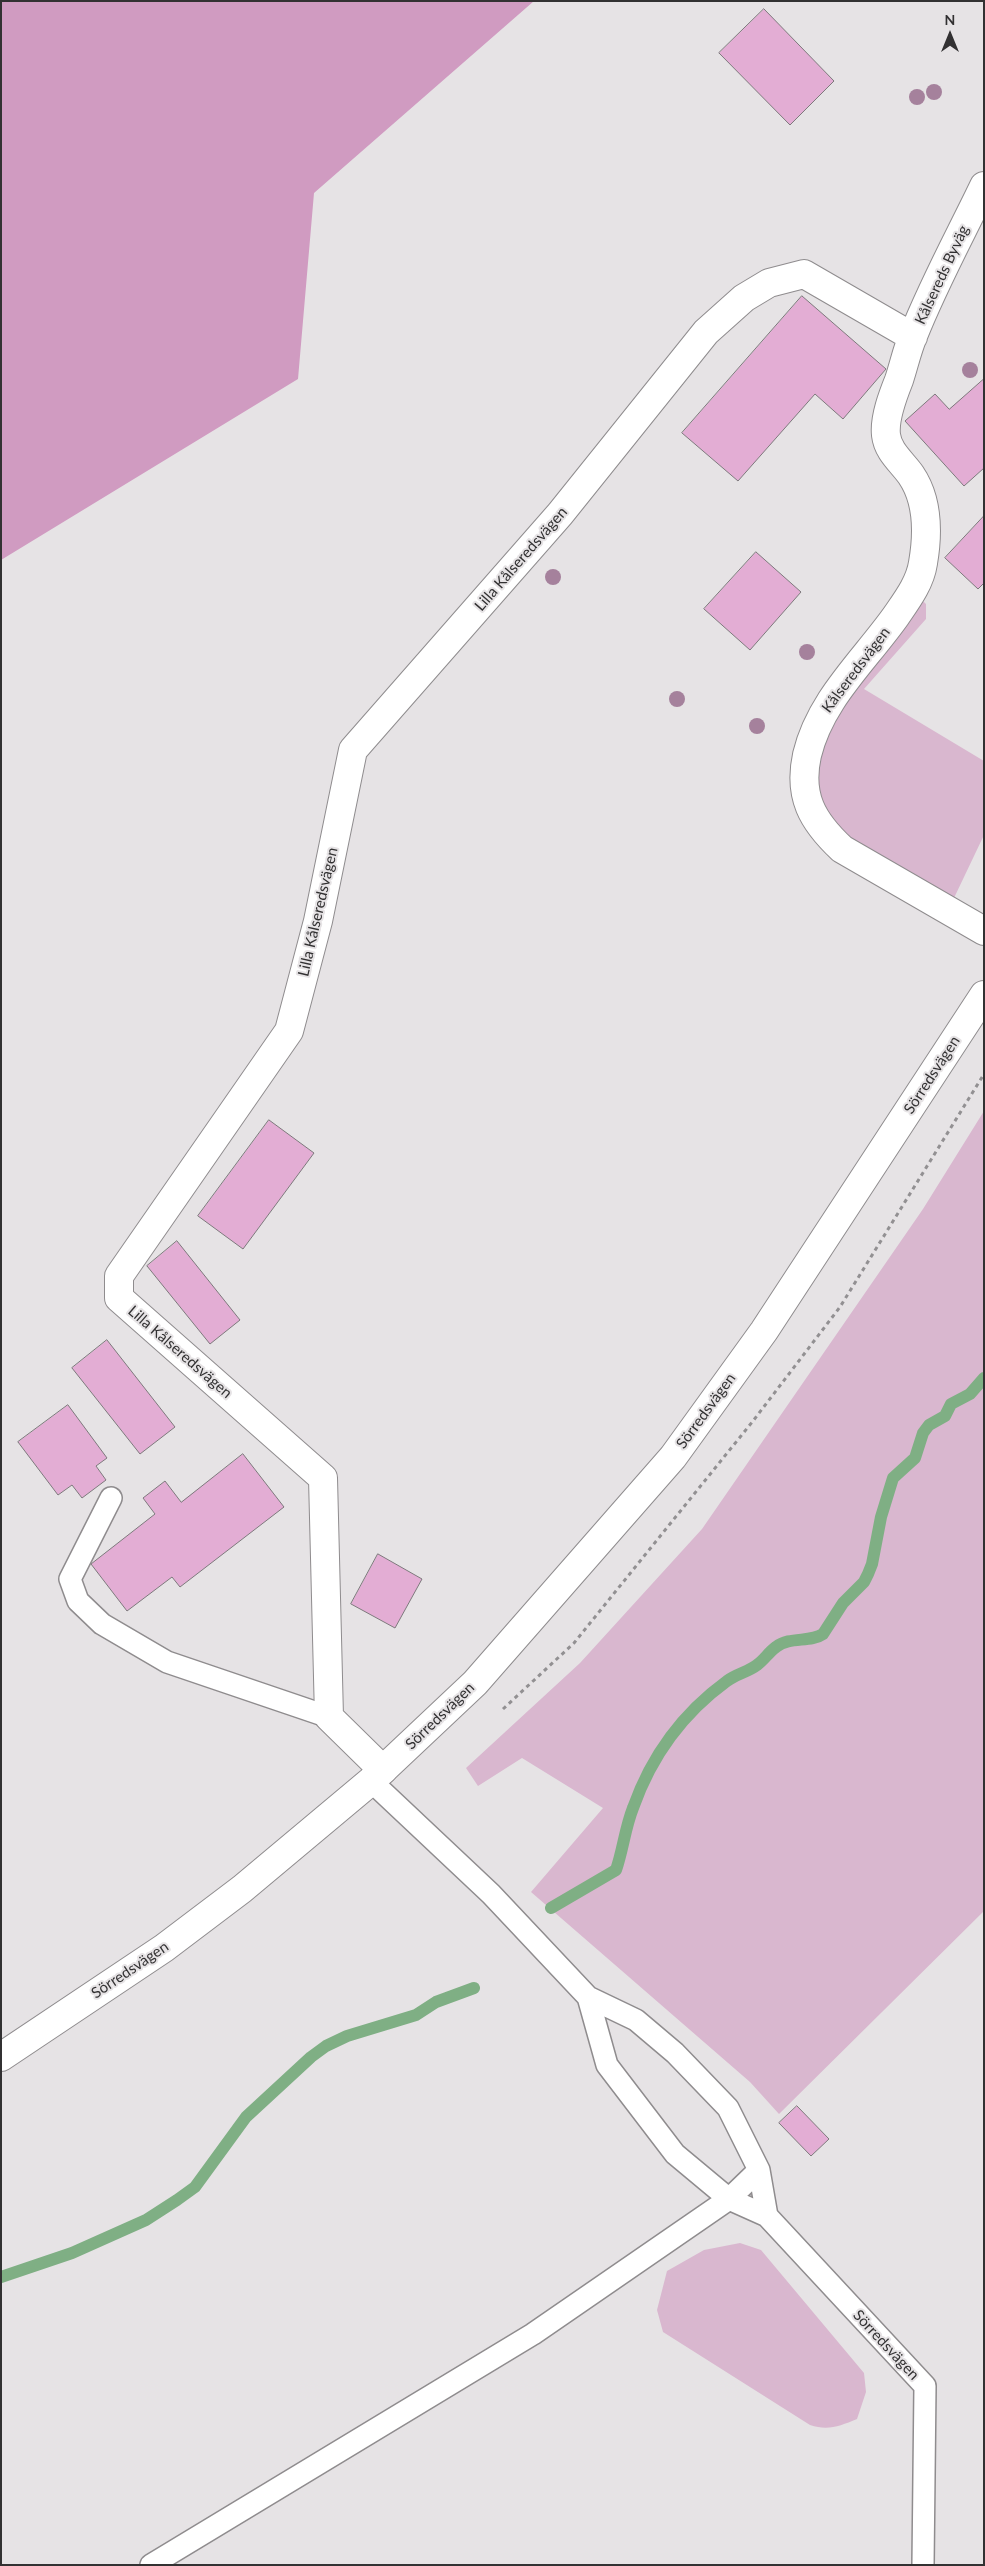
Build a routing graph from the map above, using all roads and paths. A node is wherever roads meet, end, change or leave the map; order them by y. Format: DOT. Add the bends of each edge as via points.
graph roads {
  1 [pos="984,186"];
  2 [pos="913,337"];
  3 [pos="984,931"];
  4 [pos="984,995"];
  5 [pos="111,1498"];
  6 [pos="329,1717"];
  7 [pos="377,1776"];
  8 [pos="588,1998"];
  9 [pos="1,2057"];
  10 [pos="760,2170"];
  11 [pos="729,2199"];
  12 [pos="767,2216"];
  13 [pos="151,2565"];
  14 [pos="924,2565"];
  1 -- 2 [label="street, Kålsereds Byväg"];
  2 -- 3 [label="street, Kålseredsvägen" via="885,432 888,445 922,493 926,529 923,564 910,596 821,716 806,761 805,793 817,821 842,848"];
  2 -- 6 [label="street, Lilla Kålseredsvägen" via="804,274 769,283 744,298 706,332 560,514 353,750 318,921 289,1032 119,1276 119,1298 323,1478"];
  4 -- 7 [label="street, Sörredsvägen" via="764,1331 673,1457 475,1682"];
  5 -- 6 [label="lane" via="70,1579 78,1601 102,1624 167,1662"];
  6 -- 7 [label="street"];
  7 -- 8 [label="lane, Sörredsvägen"];
  7 -- 9 [label="street, Sörredsvägen" via="164,1948"];
  8 -- 10 [label="lane, Sörredsvägen" via="636,2020 675,2053 728,2108"];
  8 -- 11 [label="lane, Sörredsvägen" via="606,2064 675,2154"];
  10 -- 11 [label="lane"];
  10 -- 12 [label="lane, Sörredsvägen"];
  11 -- 12 [label="lane, Sörredsvägen"];
  11 -- 13 [label="lane" via="532,2334"];
  12 -- 14 [label="lane, Sörredsvägen" via="924,2386"];
}
